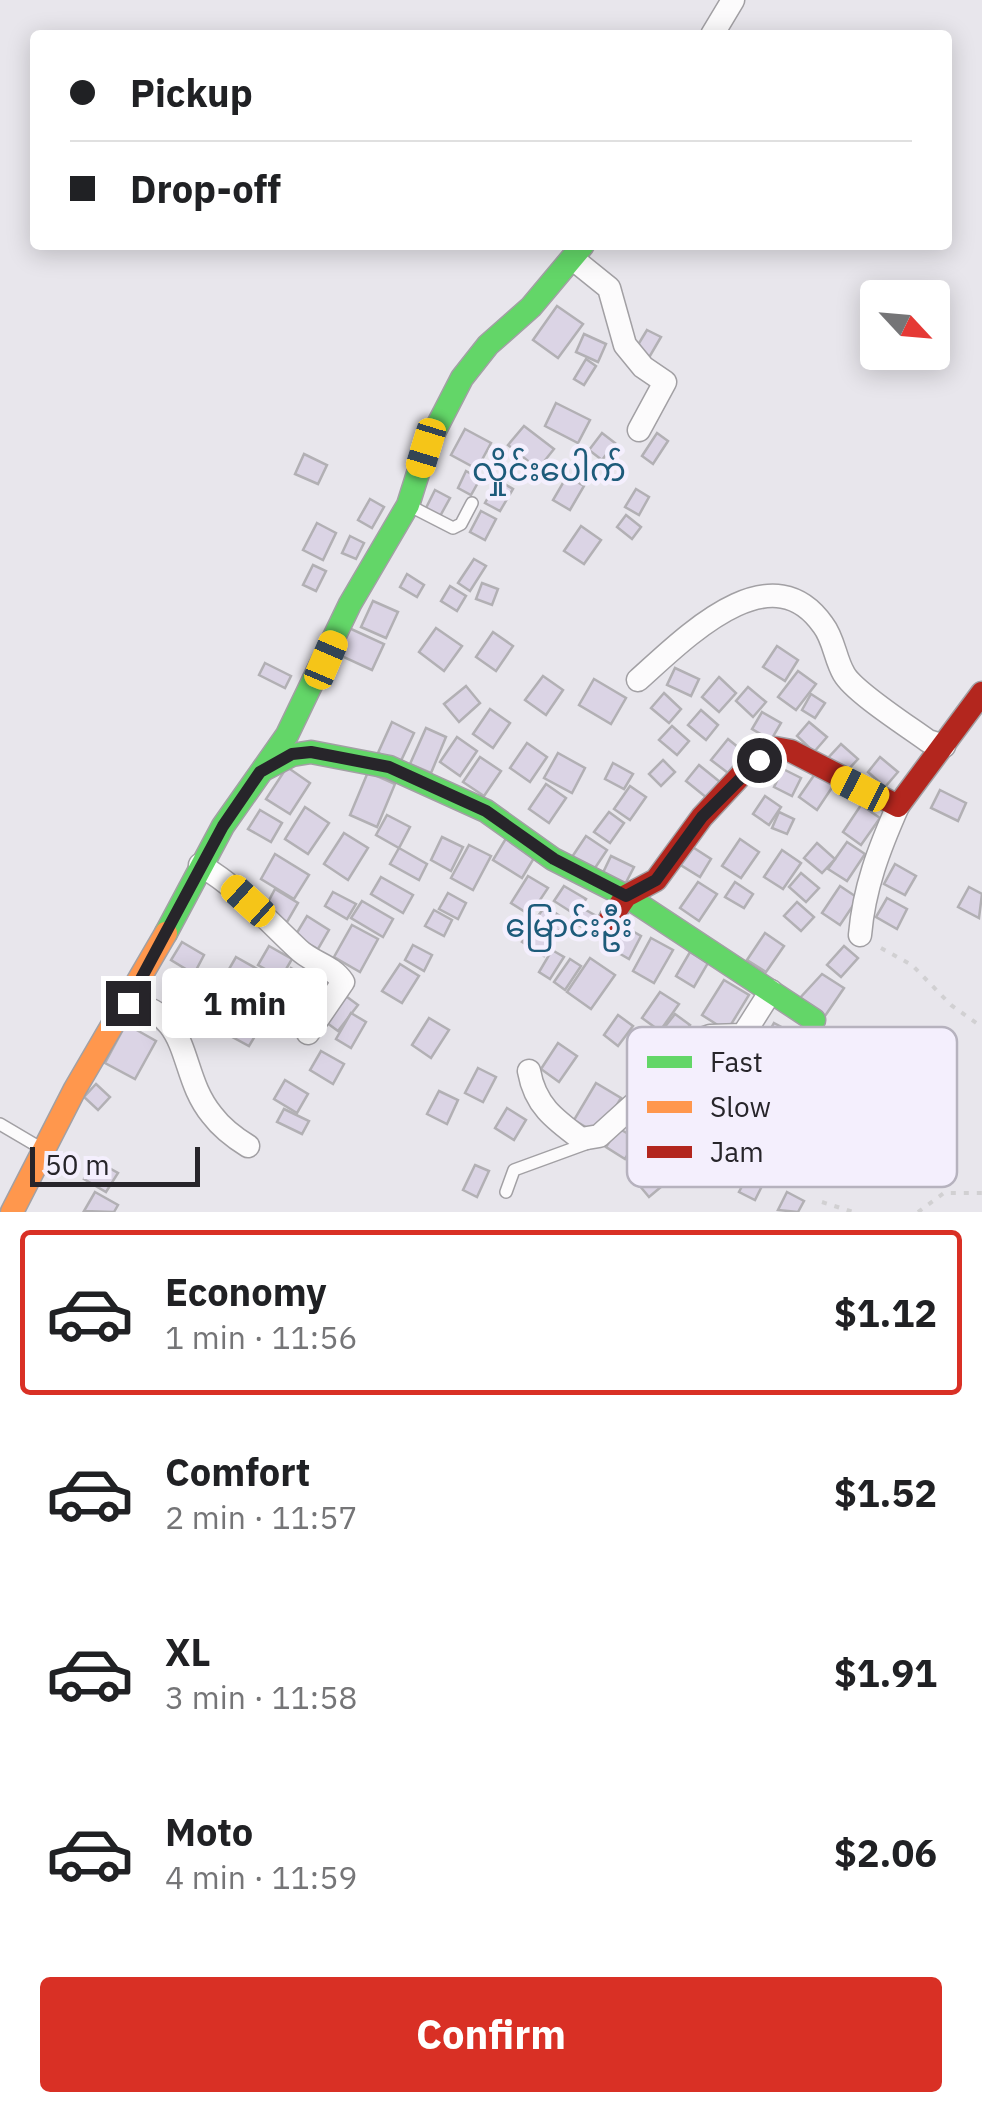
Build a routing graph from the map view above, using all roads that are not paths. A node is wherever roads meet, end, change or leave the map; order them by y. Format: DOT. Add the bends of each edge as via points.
graph roads {
  1 [pos="733,0"];
  2 [pos="715,30"];
  3 [pos="578,252"];
  4 [pos="639,430"];
  5 [pos="472,503"];
  6 [pos="408,505"];
  7 [pos="638,680"];
  8 [pos="982,693"];
  9 [pos="944,746"];
  10 [pos="260,772"];
  11 [pos="898,806"];
  12 [pos="200,865"];
  13 [pos="626,896"];
  14 [pos="610,919"];
  15 [pos="860,935"];
  16 [pos="770,991"];
  17 [pos="128,1003"];
  18 [pos="814,1020"];
  19 [pos="748,1027"];
  20 [pos="308,1032"];
  21 [pos="529,1071"];
  22 [pos="627,1110"];
  23 [pos="0,1124"];
  24 [pos="596,1138"];
  25 [pos="248,1146"];
  26 [pos="44,1150"];
  27 [pos="506,1192"];
  28 [pos="12,1212"];
  1 -- 2 [label="street"];
  3 -- 4 [label="street" via="608,288 625,345 666,382"];
  3 -- 6 [label="street" via="462,378 426,448"];
  5 -- 6 [label="lane" via="453,528"];
  6 -- 10 [label="street" via="350,604 287,734"];
  7 -- 9 [label="street" via="732,604 758,596 795,600 823,624 845,677 928,742"];
  8 -- 9 [label="street"];
  9 -- 11 [label="street"];
  10 -- 12 [label="street"];
  10 -- 13 [label="street" via="292,754 311,752 389,767 486,811 554,859"];
  11 -- 13 [label="street" via="776,748 702,817 656,880"];
  11 -- 15 [label="street" via="867,886"];
  12 -- 17 [label="street"];
  12 -- 20 [label="street" via="343,982"];
  13 -- 14 [label="street"];
  13 -- 16 [label="street"];
  16 -- 18 [label="street"];
  16 -- 19 [label="street"];
  17 -- 25 [label="street" via="169,1020 210,1114"];
  17 -- 26 [label="street"];
  21 -- 24 [label="street" via="533,1095 551,1117 581,1138"];
  22 -- 24 [label="street"];
  23 -- 26 [label="lane"];
  24 -- 27 [label="lane" via="514,1170"];
  26 -- 28 [label="street"];
}
